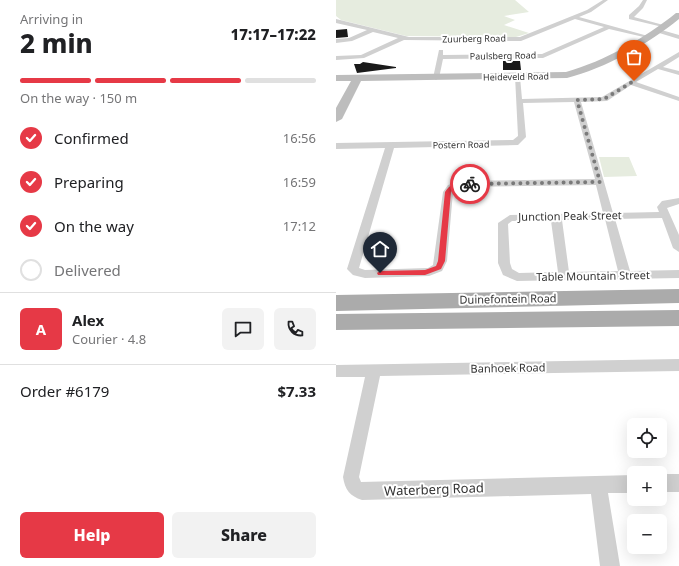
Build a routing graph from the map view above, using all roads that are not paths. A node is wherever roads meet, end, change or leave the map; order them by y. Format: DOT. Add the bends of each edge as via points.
graph roads {
  1 [pos="606,0"];
  2 [pos="645,0"];
  3 [pos="679,15"];
  4 [pos="574,17"];
  5 [pos="338,23"];
  6 [pos="608,27"];
  7 [pos="662,29"];
  8 [pos="371,31"];
  9 [pos="646,37"];
  10 [pos="679,37"];
  11 [pos="403,38"];
  12 [pos="444,40"];
  13 [pos="336,41"];
  14 [pos="679,54"];
  15 [pos="440,57"];
  16 [pos="336,58"];
  17 [pos="658,67"];
  18 [pos="679,73"];
  19 [pos="517,77"];
  20 [pos="336,78"];
  21 [pos="357,78"];
  22 [pos="436,78"];
  23 [pos="631,83"];
  24 [pos="679,99"];
  25 [pos="577,100"];
  26 [pos="519,101"];
  27 [pos="336,119"];
  28 [pos="336,146"];
  29 [pos="390,146"];
  30 [pos="600,182"];
  31 [pos="679,201"];
  32 [pos="608,215"];
  33 [pos="665,215"];
  34 [pos="556,216"];
  35 [pos="679,248"];
  36 [pos="507,272"];
  37 [pos="679,274"];
  38 [pos="626,275"];
  39 [pos="564,276"];
  40 [pos="679,296"];
  41 [pos="336,303"];
  42 [pos="679,318"];
  43 [pos="336,322"];
  44 [pos="679,365"];
  45 [pos="374,370"];
  46 [pos="336,371"];
  47 [pos="667,483"];
  48 [pos="679,483"];
  49 [pos="598,484"];
  50 [pos="627,484"];
  51 [pos="610,566"];
  1 -- 4 [label="street, Zuurberg Road" via="596,8"];
  2 -- 7 [label="street" via="631,18"];
  3 -- 7 [label="street, Heideveld Road"];
  4 -- 6 [label="street"];
  4 -- 12 [label="street, Zuurberg Road" via="521,39"];
  5 -- 8 [label="street, Zuurberg Road"];
  6 -- 9 [label="street"];
  6 -- 15 [label="street, Paulsberg Road" via="546,55"];
  7 -- 9 [label="street, Heideveld Road"];
  7 -- 10 [label="street"];
  8 -- 11 [label="street, Zuurberg Road"];
  8 -- 13 [label="street" via="350,40"];
  9 -- 19 [label="street, Heideveld Road" via="577,73"];
  11 -- 12 [label="street, Zuurberg Road"];
  11 -- 16 [label="street" via="362,57"];
  12 -- 15 [label="street"];
  14 -- 17 [label="street"];
  15 -- 22 [label="street"];
  17 -- 18 [label="street"];
  17 -- 23 [label="street"];
  19 -- 22 [label="street, Heideveld Road"];
  19 -- 26 [label="street, Postern Road"];
  20 -- 21 [label="street, Heideveld Road"];
  21 -- 22 [label="street, Heideveld Road"];
  21 -- 27 [label="street"];
  23 -- 24 [label="street"];
  23 -- 25 [label="street" via="604,99"];
  25 -- 26 [label="street"];
  25 -- 30 [label="street"];
  26 -- 29 [label="street, Postern Road" via="522,137 515,143"];
  28 -- 29 [label="street, Postern Road"];
  29 -- 30 [label="street" via="353,265 355,271 361,273 425,272 438,268 441,261 448,192 451,186"];
  30 -- 32 [label="street"];
  31 -- 33 [label="street" via="663,205"];
  32 -- 33 [label="street, Junction Peak Street"];
  32 -- 34 [label="street, Junction Peak Street"];
  32 -- 38 [label="street"];
  33 -- 35 [label="street"];
  34 -- 36 [label="street, Junction Peak Street" via="514,217 503,223 504,263"];
  34 -- 39 [label="street"];
  36 -- 39 [label="street, Table Mountain Street" via="516,277"];
  37 -- 38 [label="street, Table Mountain Street"];
  38 -- 39 [label="street, Table Mountain Street"];
  40 -- 41 [label="main road, Duinefontein Road"];
  42 -- 43 [label="main road, Duinefontein Road"];
  44 -- 45 [label="street, Banhoek Road"];
  45 -- 46 [label="street, Banhoek Road"];
  45 -- 49 [label="street, Waterberg Road" via="351,477 357,490"];
  47 -- 48 [label="street"];
  49 -- 50 [label="street, Waterberg Road"];
  49 -- 51 [label="street"];
}
